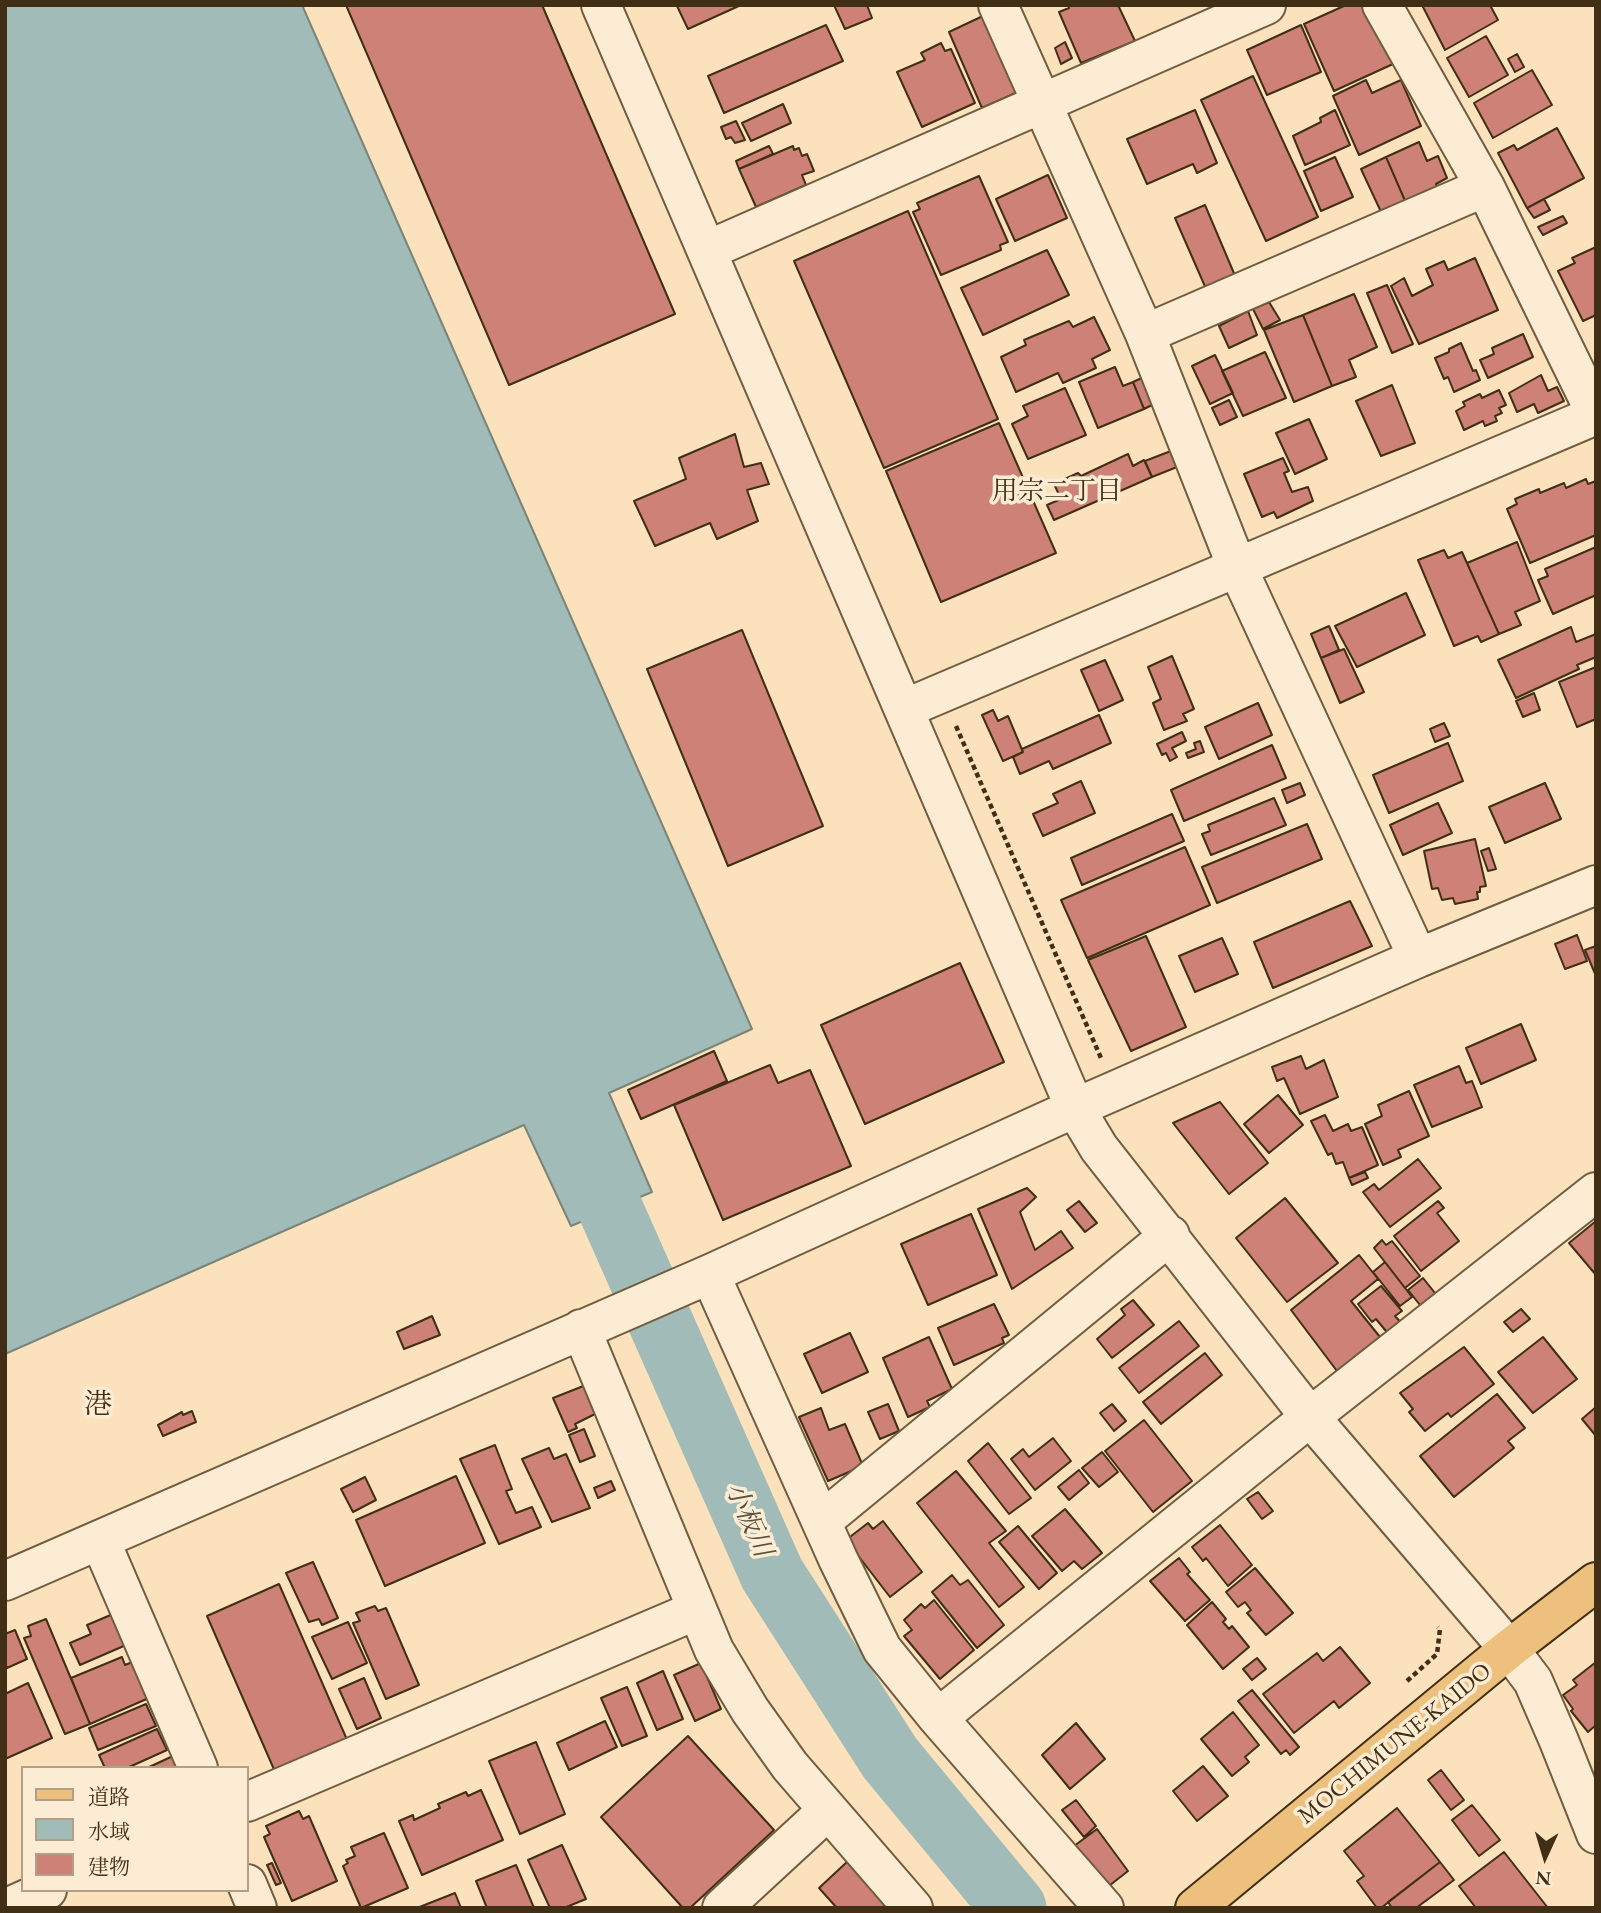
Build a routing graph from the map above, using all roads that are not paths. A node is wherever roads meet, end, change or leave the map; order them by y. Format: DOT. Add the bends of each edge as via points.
graph roads {
  1 [pos="601,5"];
  2 [pos="998,5"];
  3 [pos="1266,5"];
  4 [pos="1382,5"];
  5 [pos="1042,104"];
  6 [pos="1485,187"];
  7 [pos="708,250"];
  8 [pos="1145,334"];
  9 [pos="1596,415"];
  10 [pos="1237,567"];
  11 [pos="904,709"];
  12 [pos="1596,884"];
  13 [pos="1418,958"];
  14 [pos="1075,1108"];
  15 [pos="1596,1192"];
  16 [pos="1170,1236"];
  17 [pos="706,1276"];
  18 [pos="585,1327"];
  19 [pos="1310,1417"];
  20 [pos="821,1521"];
  21 [pos="100,1539"];
  22 [pos="5,1581"];
  23 [pos="1596,1582"];
  24 [pos="696,1610"];
  25 [pos="1509,1649"];
  26 [pos="938,1718"];
  27 [pos="197,1766"];
  28 [pos="248,1802"];
  29 [pos="827,1811"];
  30 [pos="1596,1834"];
  31 [pos="248,1886"];
  32 [pos="43,1892"];
  33 [pos="7,1908"];
  34 [pos="257,1908"];
  35 [pos="722,1908"];
  36 [pos="913,1908"];
  37 [pos="1104,1908"];
  38 [pos="1195,1908"];
  1 -- 7 [label="street"];
  2 -- 5 [label="street"];
  3 -- 5 [label="street"];
  4 -- 6 [label="street"];
  5 -- 7 [label="street"];
  5 -- 8 [label="street"];
  6 -- 8 [label="street"];
  6 -- 9 [label="street"];
  7 -- 11 [label="street"];
  8 -- 10 [label="street"];
  9 -- 10 [label="street"];
  10 -- 11 [label="street"];
  10 -- 13 [label="street"];
  11 -- 14 [label="street"];
  12 -- 13 [label="street"];
  13 -- 14 [label="street"];
  14 -- 16 [label="street" via="1099,1148"];
  14 -- 17 [label="street"];
  15 -- 19 [label="street"];
  16 -- 19 [label="street"];
  16 -- 20 [label="street"];
  17 -- 18 [label="street"];
  17 -- 20 [label="street"];
  18 -- 21 [label="street"];
  18 -- 24 [label="street"];
  19 -- 25 [label="street"];
  19 -- 26 [label="street"];
  20 -- 26 [label="street" via="882,1649"];
  21 -- 22 [label="street"];
  21 -- 27 [label="street"];
  23 -- 25 [label="main road, MOCHIMUNE-KAIDO"];
  24 -- 28 [label="street"];
  24 -- 29 [label="street" via="750,1710"];
  25 -- 30 [label="street" via="1533,1681"];
  25 -- 38 [label="main road, MOCHIMUNE-KAIDO"];
  26 -- 37 [label="street"];
  29 -- 35 [label="street"];
  29 -- 36 [label="street"];
  31 -- 34 [label="street"];
  32 -- 33 [label="street"];
}
